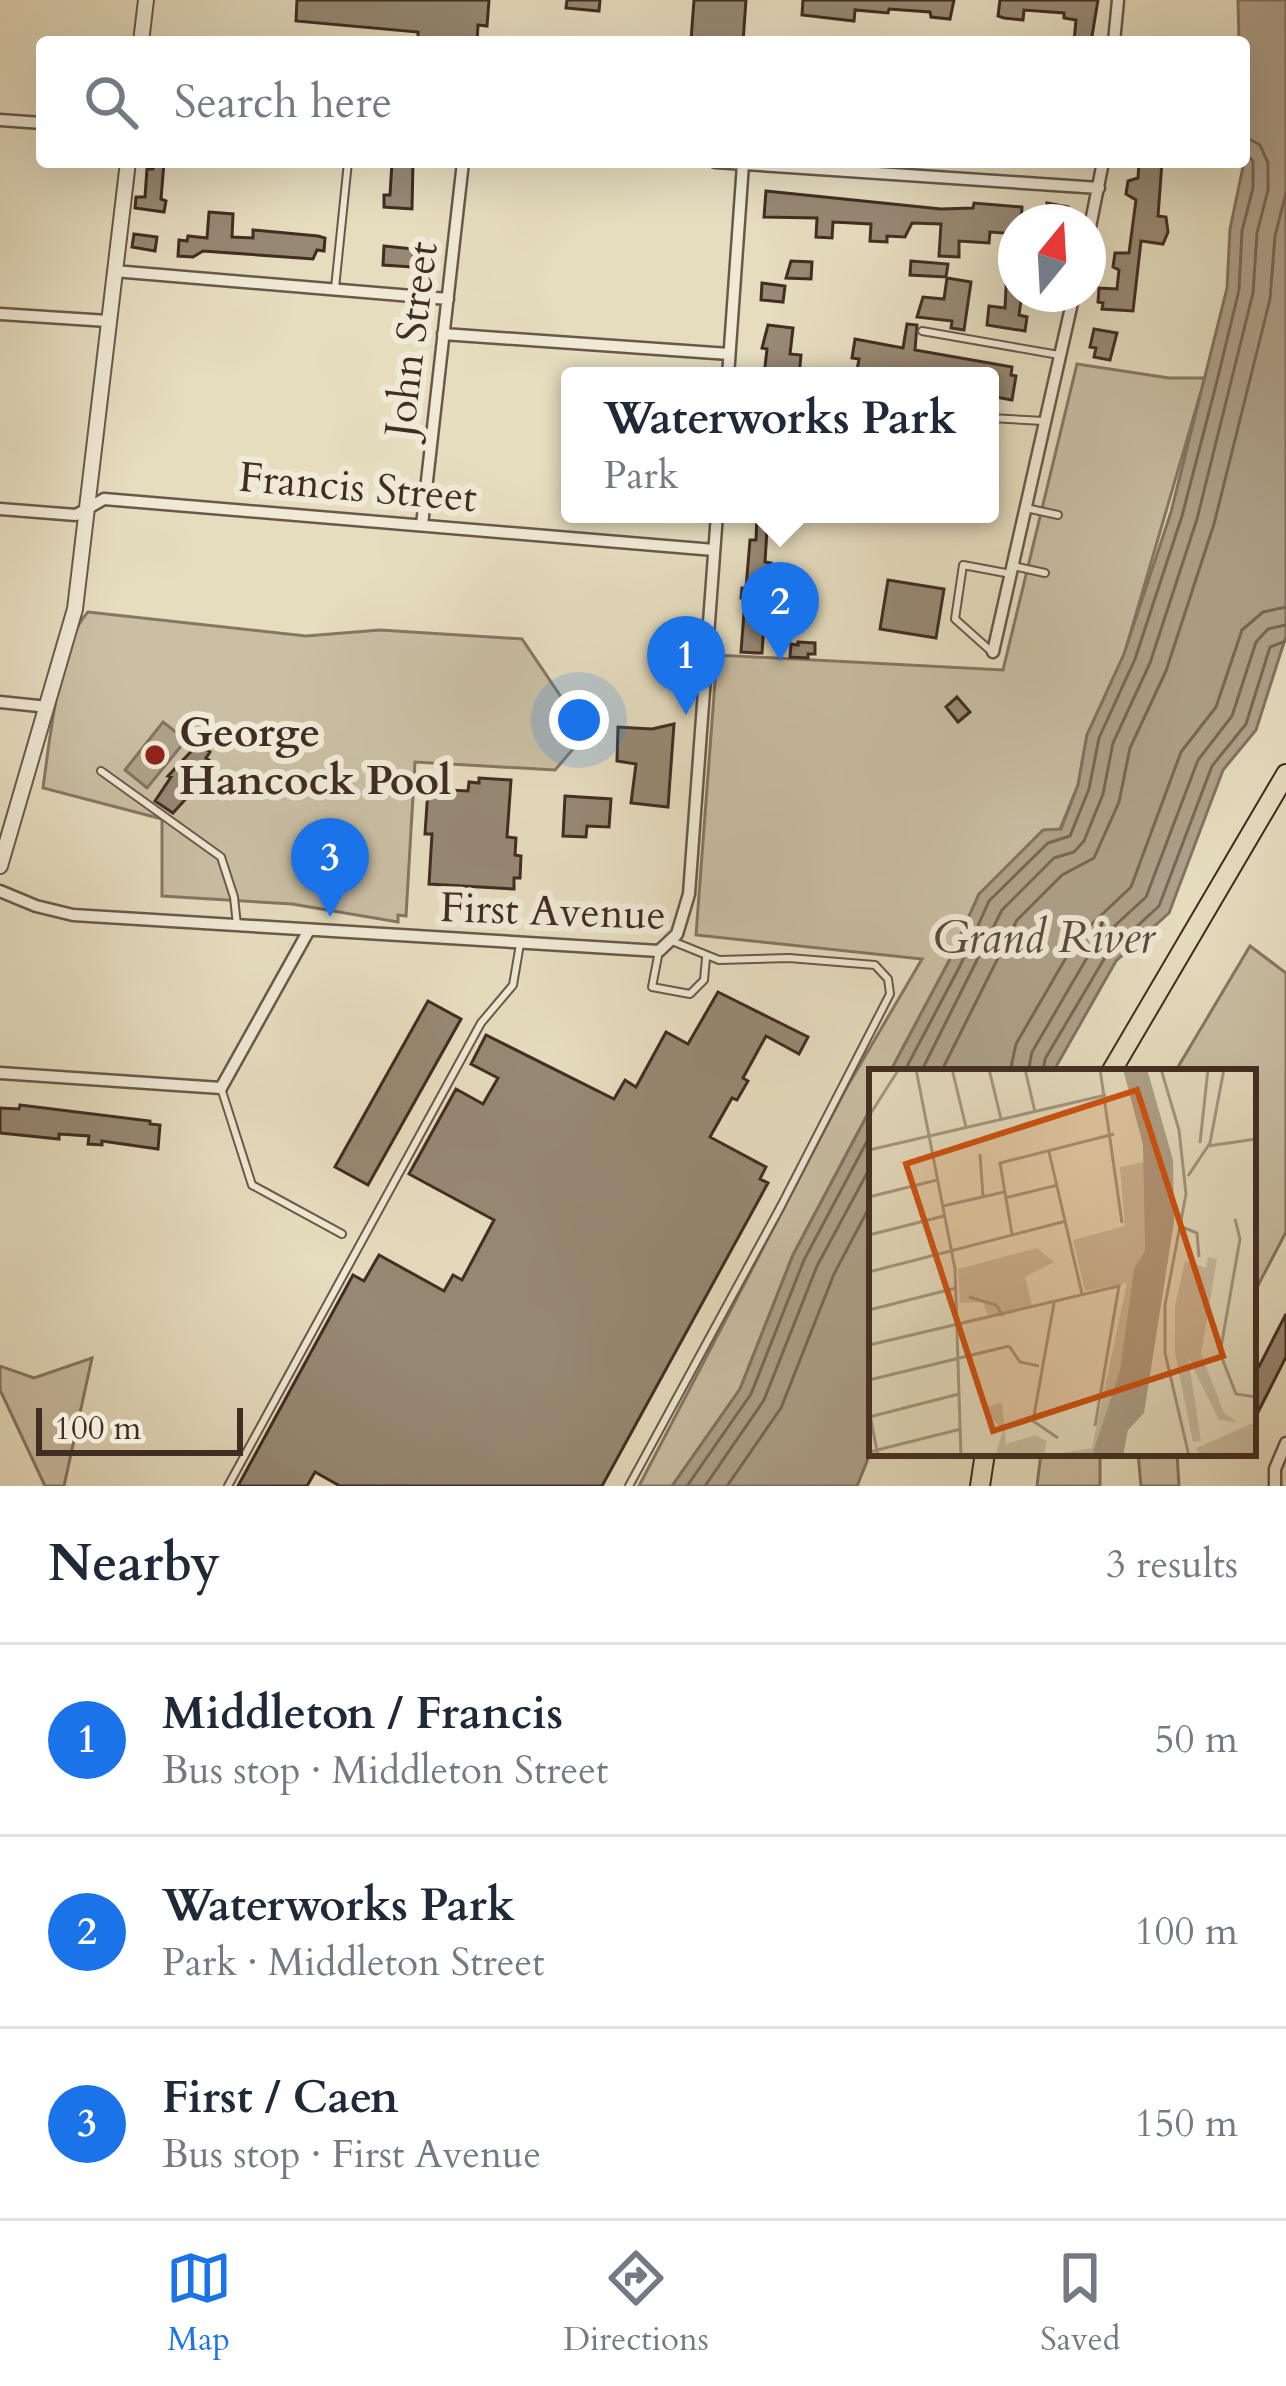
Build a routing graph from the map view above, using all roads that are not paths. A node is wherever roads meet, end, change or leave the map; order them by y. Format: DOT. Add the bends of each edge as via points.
graph roads {
  1 [pos="146,0"];
  2 [pos="1118,0"];
  3 [pos="142,36"];
  4 [pos="1115,36"];
  5 [pos="0,120"];
  6 [pos="36,123"];
  7 [pos="127,168"];
  8 [pos="347,168"];
  9 [pos="462,168"];
  10 [pos="743,168"];
  11 [pos="802,168"];
  12 [pos="1102,168"];
  13 [pos="1099,188"];
  14 [pos="1095,204"];
  15 [pos="114,271"];
  16 [pos="334,289"];
  17 [pos="448,298"];
  18 [pos="1070,312"];
  19 [pos="0,314"];
  20 [pos="108,321"];
  21 [pos="922,331"];
  22 [pos="443,334"];
  23 [pos="729,354"];
  24 [pos="1059,355"];
  25 [pos="728,367"];
  26 [pos="999,418"];
  27 [pos="1044,421"];
  28 [pos="88,506"];
  29 [pos="1026,508"];
  30 [pos="0,509"];
  31 [pos="1058,515"];
  32 [pos="716,523"];
  33 [pos="422,524"];
  34 [pos="714,550"];
  35 [pos="1012,570"];
  36 [pos="1046,573"];
  37 [pos="993,652"];
  38 [pos="0,702"];
  39 [pos="47,707"];
  40 [pos="101,771"];
  41 [pos="1286,774"];
  42 [pos="0,866"];
  43 [pos="0,891"];
  44 [pos="237,925"];
  45 [pos="309,930"];
  46 [pos="672,941"];
  47 [pos="520,944"];
  48 [pos="659,951"];
  49 [pos="706,957"];
  50 [pos="1113,1069"];
  51 [pos="0,1073"];
  52 [pos="220,1088"];
  53 [pos="342,1234"];
  54 [pos="1286,1443"];
  55 [pos="985,1456"];
  56 [pos="228,1486"];
  57 [pos="629,1486"];
  58 [pos="980,1486"];
  59 [pos="1276,1486"];
  1 -- 3 [label="street"];
  2 -- 4 [label="street"];
  5 -- 6 [label="street"];
  7 -- 15 [label="street"];
  8 -- 16 [label="lane"];
  9 -- 17 [label="street, John Street"];
  10 -- 23 [label="street"];
  11 -- 13 [label="street"];
  12 -- 13 [label="street"];
  13 -- 14 [label="street"];
  15 -- 16 [label="street"];
  15 -- 20 [label="street"];
  16 -- 17 [label="street"];
  17 -- 22 [label="street, John Street"];
  18 -- 24 [label="street"];
  19 -- 20 [label="street"];
  20 -- 28 [label="street"];
  21 -- 24 [label="lane"];
  22 -- 23 [label="street"];
  22 -- 33 [label="street, John Street"];
  23 -- 25 [label="street"];
  24 -- 27 [label="street"];
  26 -- 27 [label="lane"];
  27 -- 29 [label="street"];
  28 -- 30 [label="street, Francis Street" via="76,514"];
  28 -- 33 [label="street, Francis Street" via="104,499"];
  28 -- 39 [label="street" via="75,609"];
  29 -- 31 [label="lane"];
  29 -- 35 [label="street"];
  32 -- 34 [label="street"];
  33 -- 34 [label="street, Francis Street"];
  34 -- 46 [label="street" via="688,894"];
  35 -- 36 [label="lane"];
  35 -- 37 [label="street"];
  35 -- 37 [label="lane" via="964,565 955,620"];
  38 -- 39 [label="street"];
  39 -- 42 [label="street"];
  40 -- 44 [label="lane" via="221,857"];
  41 -- 50 [label="main road"];
  43 -- 44 [label="street, First Avenue" via="73,915"];
  44 -- 45 [label="street, First Avenue"];
  45 -- 47 [label="street, First Avenue"];
  45 -- 52 [label="street"];
  46 -- 48 [label="street, First Avenue"];
  46 -- 49 [label="lane, First Avenue"];
  47 -- 48 [label="street, First Avenue"];
  47 -- 56 [label="lane" via="514,986 481,1023"];
  48 -- 49 [label="lane" via="652,987 690,994 704,980"];
  49 -- 57 [label="lane, First Avenue" via="875,965 890,994"];
  51 -- 52 [label="street"];
  52 -- 53 [label="lane" via="252,1185"];
  54 -- 59 [label="street"];
  55 -- 58 [label="main road"];
}
